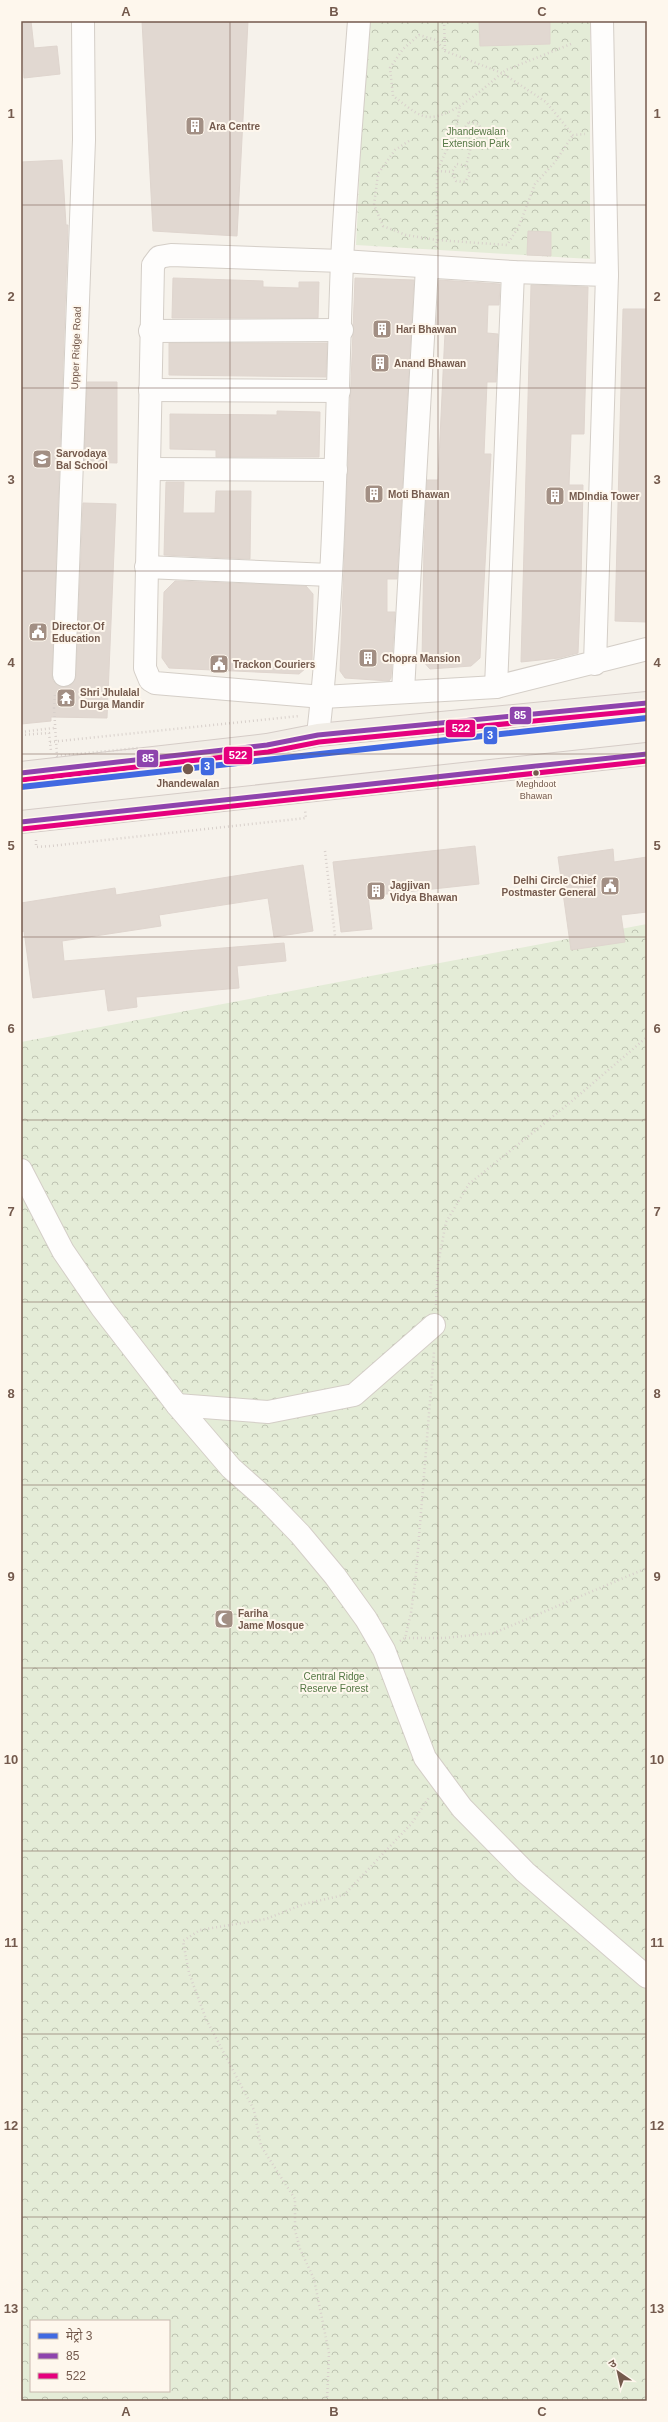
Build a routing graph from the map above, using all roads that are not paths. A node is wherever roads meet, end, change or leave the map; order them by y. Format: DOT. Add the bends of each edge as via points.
graph roads {
  1 [pos="83,21"];
  2 [pos="359,21"];
  3 [pos="602,21"];
  4 [pos="431,260"];
  5 [pos="342,261"];
  6 [pos="513,272"];
  7 [pos="607,275"];
  8 [pos="342,330"];
  9 [pos="150,331"];
  10 [pos="150,390"];
  11 [pos="339,391"];
  12 [pos="148,469"];
  13 [pos="336,470"];
  14 [pos="146,567"];
  15 [pos="330,575"];
  16 [pos="647,649"];
  17 [pos="595,664"];
  18 [pos="64,675"];
  19 [pos="496,687"];
  20 [pos="403,691"];
  21 [pos="323,697"];
  22 [pos="647,703"];
  23 [pos="318,735"];
  24 [pos="647,754"];
  25 [pos="21,773"];
  26 [pos="21,822"];
  27 [pos="21,1170"];
  28 [pos="434,1325"];
  29 [pos="178,1405"];
  30 [pos="647,1977"];
  1 -- 18 [label="street, Upper Ridge Road" via="84,140"];
  2 -- 5 [label="street"];
  3 -- 7 [label="street"];
  4 -- 5 [label="street"];
  4 -- 6 [label="street"];
  4 -- 20 [label="street"];
  5 -- 8 [label="street"];
  5 -- 9 [label="street" via="164,255 152,265"];
  6 -- 7 [label="street"];
  6 -- 19 [label="street"];
  7 -- 17 [label="street"];
  8 -- 9 [label="street"];
  8 -- 11 [label="street"];
  9 -- 10 [label="street"];
  10 -- 11 [label="street"];
  10 -- 12 [label="street"];
  11 -- 13 [label="street"];
  12 -- 13 [label="street"];
  12 -- 14 [label="street"];
  13 -- 15 [label="street"];
  14 -- 15 [label="street"];
  14 -- 21 [label="street" via="144,668 150,680 155,683"];
  15 -- 21 [label="street"];
  16 -- 17 [label="street"];
  17 -- 19 [label="street"];
  19 -- 20 [label="street"];
  20 -- 21 [label="street"];
  21 -- 23 [label="street"];
  22 -- 23 [label="main road"];
  23 -- 25 [label="main road" via="267,745"];
  24 -- 26 [label="main road"];
  27 -- 29 [label="street" via="63,1251 102,1308"];
  28 -- 29 [label="street" via="354,1395 268,1412"];
  29 -- 30 [label="street" via="231,1468 300,1534 366,1619 384,1650 425,1758 462,1808 525,1872"];
}
